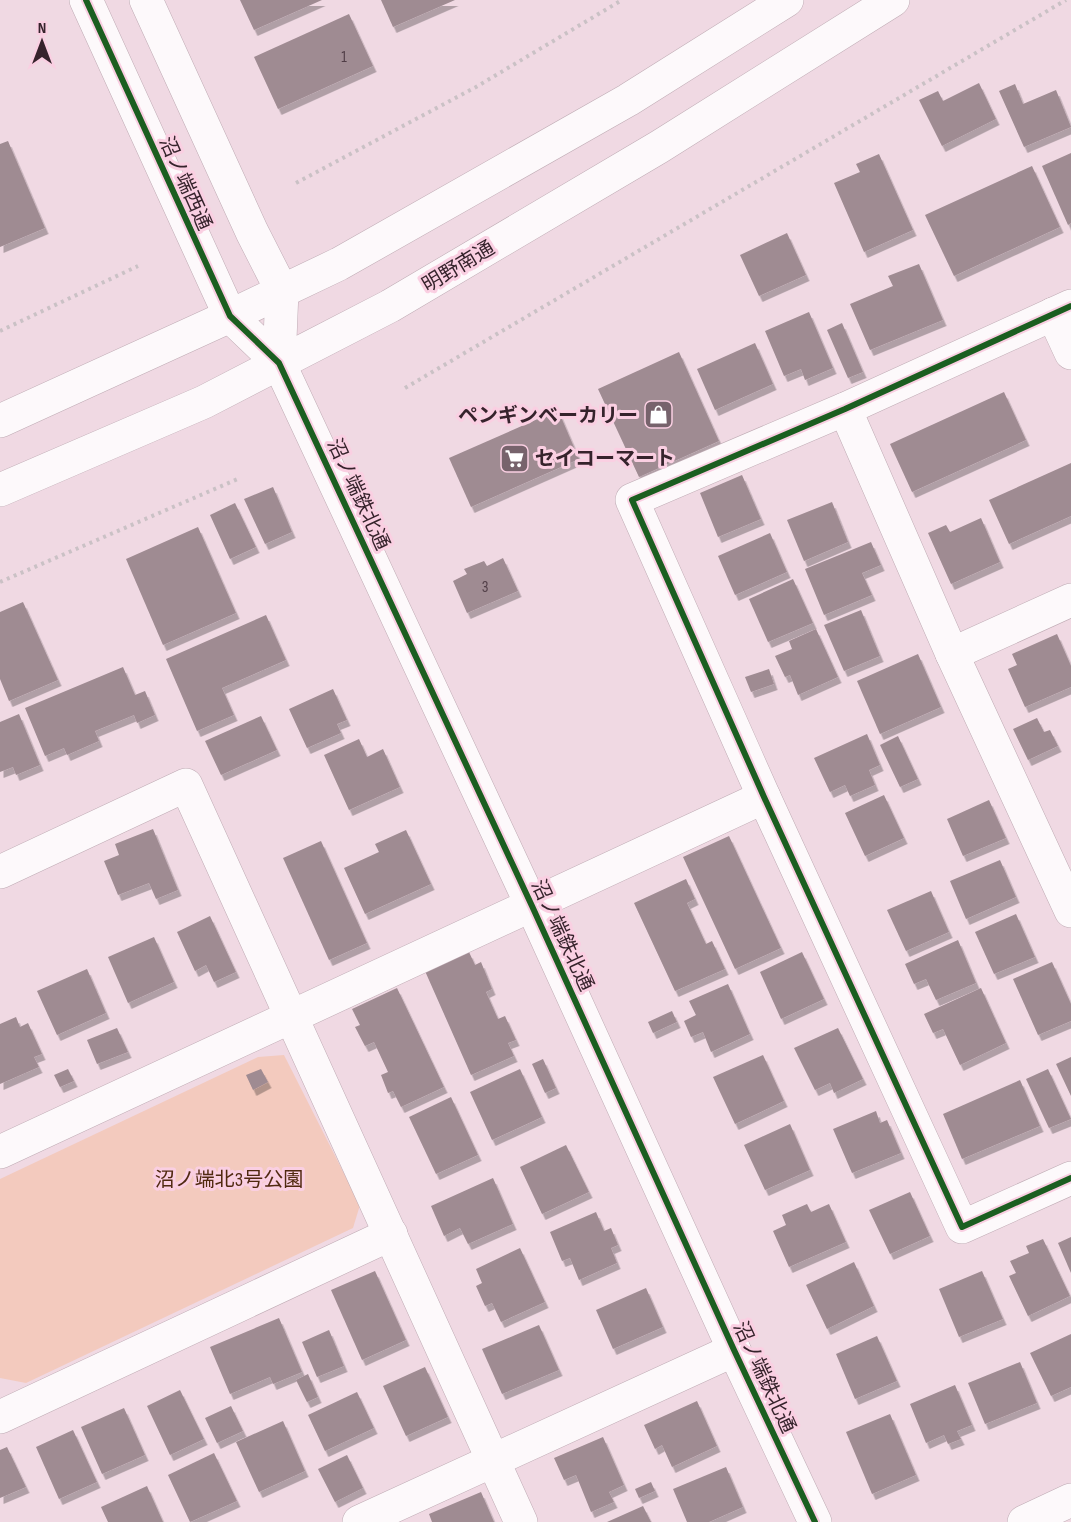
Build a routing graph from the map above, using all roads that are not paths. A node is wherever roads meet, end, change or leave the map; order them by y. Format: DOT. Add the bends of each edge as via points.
graph roads {
  1 [pos="86,0"];
  2 [pos="146,0"];
  3 [pos="788,0"];
  4 [pos="893,0"];
  5 [pos="282,291"];
  6 [pos="1062,310"];
  7 [pos="230,316"];
  8 [pos="1071,353"];
  9 [pos="279,363"];
  10 [pos="845,409"];
  11 [pos="0,422"];
  12 [pos="0,490"];
  13 [pos="1071,600"];
  14 [pos="952,654"];
  15 [pos="764,797"];
  16 [pos="0,872"];
  17 [pos="1069,900"];
  18 [pos="532,906"];
  19 [pos="291,1017"];
  20 [pos="0,1152"];
  21 [pos="1071,1178"];
  22 [pos="391,1234"];
  23 [pos="734,1350"];
  24 [pos="0,1417"];
  25 [pos="492,1462"];
  26 [pos="1071,1500"];
  27 [pos="359,1522"];
  28 [pos="521,1522"];
  29 [pos="815,1522"];
  30 [pos="1024,1522"];
  1 -- 7 [label="street, 沼ノ端西通"];
  2 -- 5 [label="street, 沼ノ端西通"];
  3 -- 5 [label="street" via="628,100 349,258"];
  4 -- 9 [label="street, 明野南通" via="658,147 390,306"];
  5 -- 7 [label="street"];
  5 -- 9 [label="street, 沼ノ端西通"];
  6 -- 8 [label="street"];
  6 -- 10 [label="street"];
  7 -- 9 [label="street, 沼ノ端西通"];
  7 -- 11 [label="street"];
  9 -- 12 [label="street, 明野南通" via="204,402"];
  9 -- 18 [label="street, 沼ノ端鉄北通"];
  10 -- 14 [label="street"];
  10 -- 15 [label="street" via="632,500"];
  13 -- 14 [label="street"];
  14 -- 17 [label="street"];
  15 -- 18 [label="street"];
  15 -- 21 [label="street" via="962,1227"];
  16 -- 19 [label="street" via="186,785"];
  18 -- 19 [label="street"];
  18 -- 23 [label="street, 沼ノ端鉄北通"];
  19 -- 20 [label="street"];
  19 -- 22 [label="street"];
  22 -- 24 [label="street"];
  22 -- 25 [label="street"];
  23 -- 25 [label="street"];
  23 -- 29 [label="street, 沼ノ端鉄北通"];
  25 -- 27 [label="street"];
  25 -- 28 [label="street"];
  26 -- 30 [label="street"];
}
